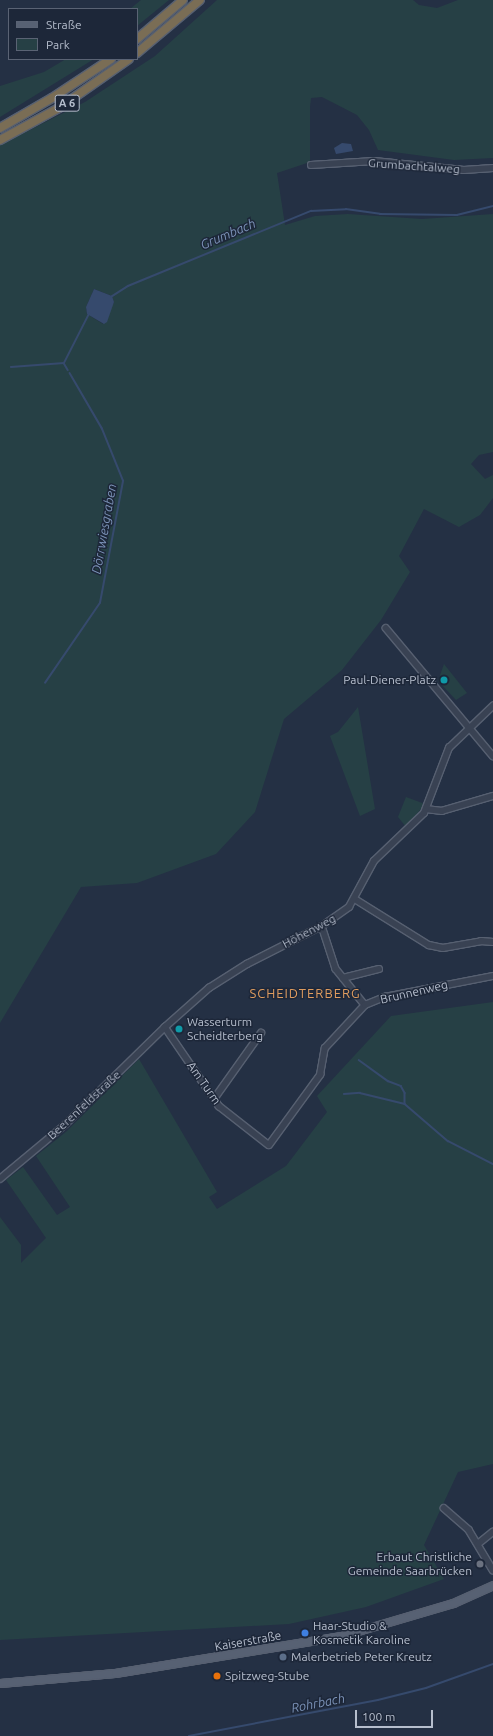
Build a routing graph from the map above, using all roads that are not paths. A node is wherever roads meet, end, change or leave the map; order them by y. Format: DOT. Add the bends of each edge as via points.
graph roads {
  1 [pos="183,0"];
  2 [pos="200,0"];
  3 [pos="138,38"];
  4 [pos="138,52"];
  5 [pos="110,60"];
  6 [pos="128,60"];
  7 [pos="0,128"];
  8 [pos="0,140"];
  9 [pos="311,165"];
  10 [pos="493,168"];
  11 [pos="386,628"];
  12 [pos="493,706"];
  13 [pos="472,725"];
  14 [pos="493,756"];
  15 [pos="493,796"];
  16 [pos="426,809"];
  17 [pos="355,899"];
  18 [pos="322,926"];
  19 [pos="493,942"];
  20 [pos="379,969"];
  21 [pos="493,976"];
  22 [pos="343,978"];
  23 [pos="365,1005"];
  24 [pos="165,1027"];
  25 [pos="261,1033"];
  26 [pos="214,1099"];
  27 [pos="269,1146"];
  28 [pos="1,1177"];
  29 [pos="444,1508"];
  30 [pos="493,1532"];
  31 [pos="478,1544"];
  32 [pos="493,1570"];
  33 [pos="493,1585"];
  34 [pos="0,1683"];
  1 -- 3 [label="highway"];
  2 -- 4 [label="highway"];
  5 -- 7 [label="highway, A 6" via="65,90"];
  6 -- 8 [label="highway, A 6" via="59,108"];
  9 -- 10 [label="street, Grumbachtalweg" via="374,161 456,170"];
  11 -- 13 [label="street"];
  12 -- 13 [label="street, Höhenweg"];
  13 -- 14 [label="street" via="475,734"];
  13 -- 16 [label="street, Höhenweg" via="444,754"];
  15 -- 16 [label="street" via="442,811"];
  16 -- 17 [label="street, Höhenweg" via="420,818 374,861"];
  17 -- 18 [label="street, Höhenweg" via="346,910"];
  17 -- 19 [label="street" via="429,945 443,948 480,941"];
  18 -- 22 [label="street" via="333,964"];
  18 -- 24 [label="street, Höhenweg" via="246,964 209,988"];
  20 -- 22 [label="street"];
  21 -- 23 [label="street, Brunnenweg" via="385,997"];
  22 -- 23 [label="street"];
  23 -- 27 [label="street, Brunnenweg" via="325,1048 320,1075"];
  24 -- 26 [label="street, Am Turm"];
  24 -- 28 [label="street, Beerenfeldstraße" via="66,1124"];
  25 -- 26 [label="street"];
  26 -- 27 [label="street, Am Turm" via="226,1112"];
  29 -- 31 [label="street" via="469,1530"];
  30 -- 31 [label="street"];
  31 -- 32 [label="street"];
  33 -- 34 [label="main road, Kaiserstraße" via="442,1606 341,1636 115,1673"];
}
